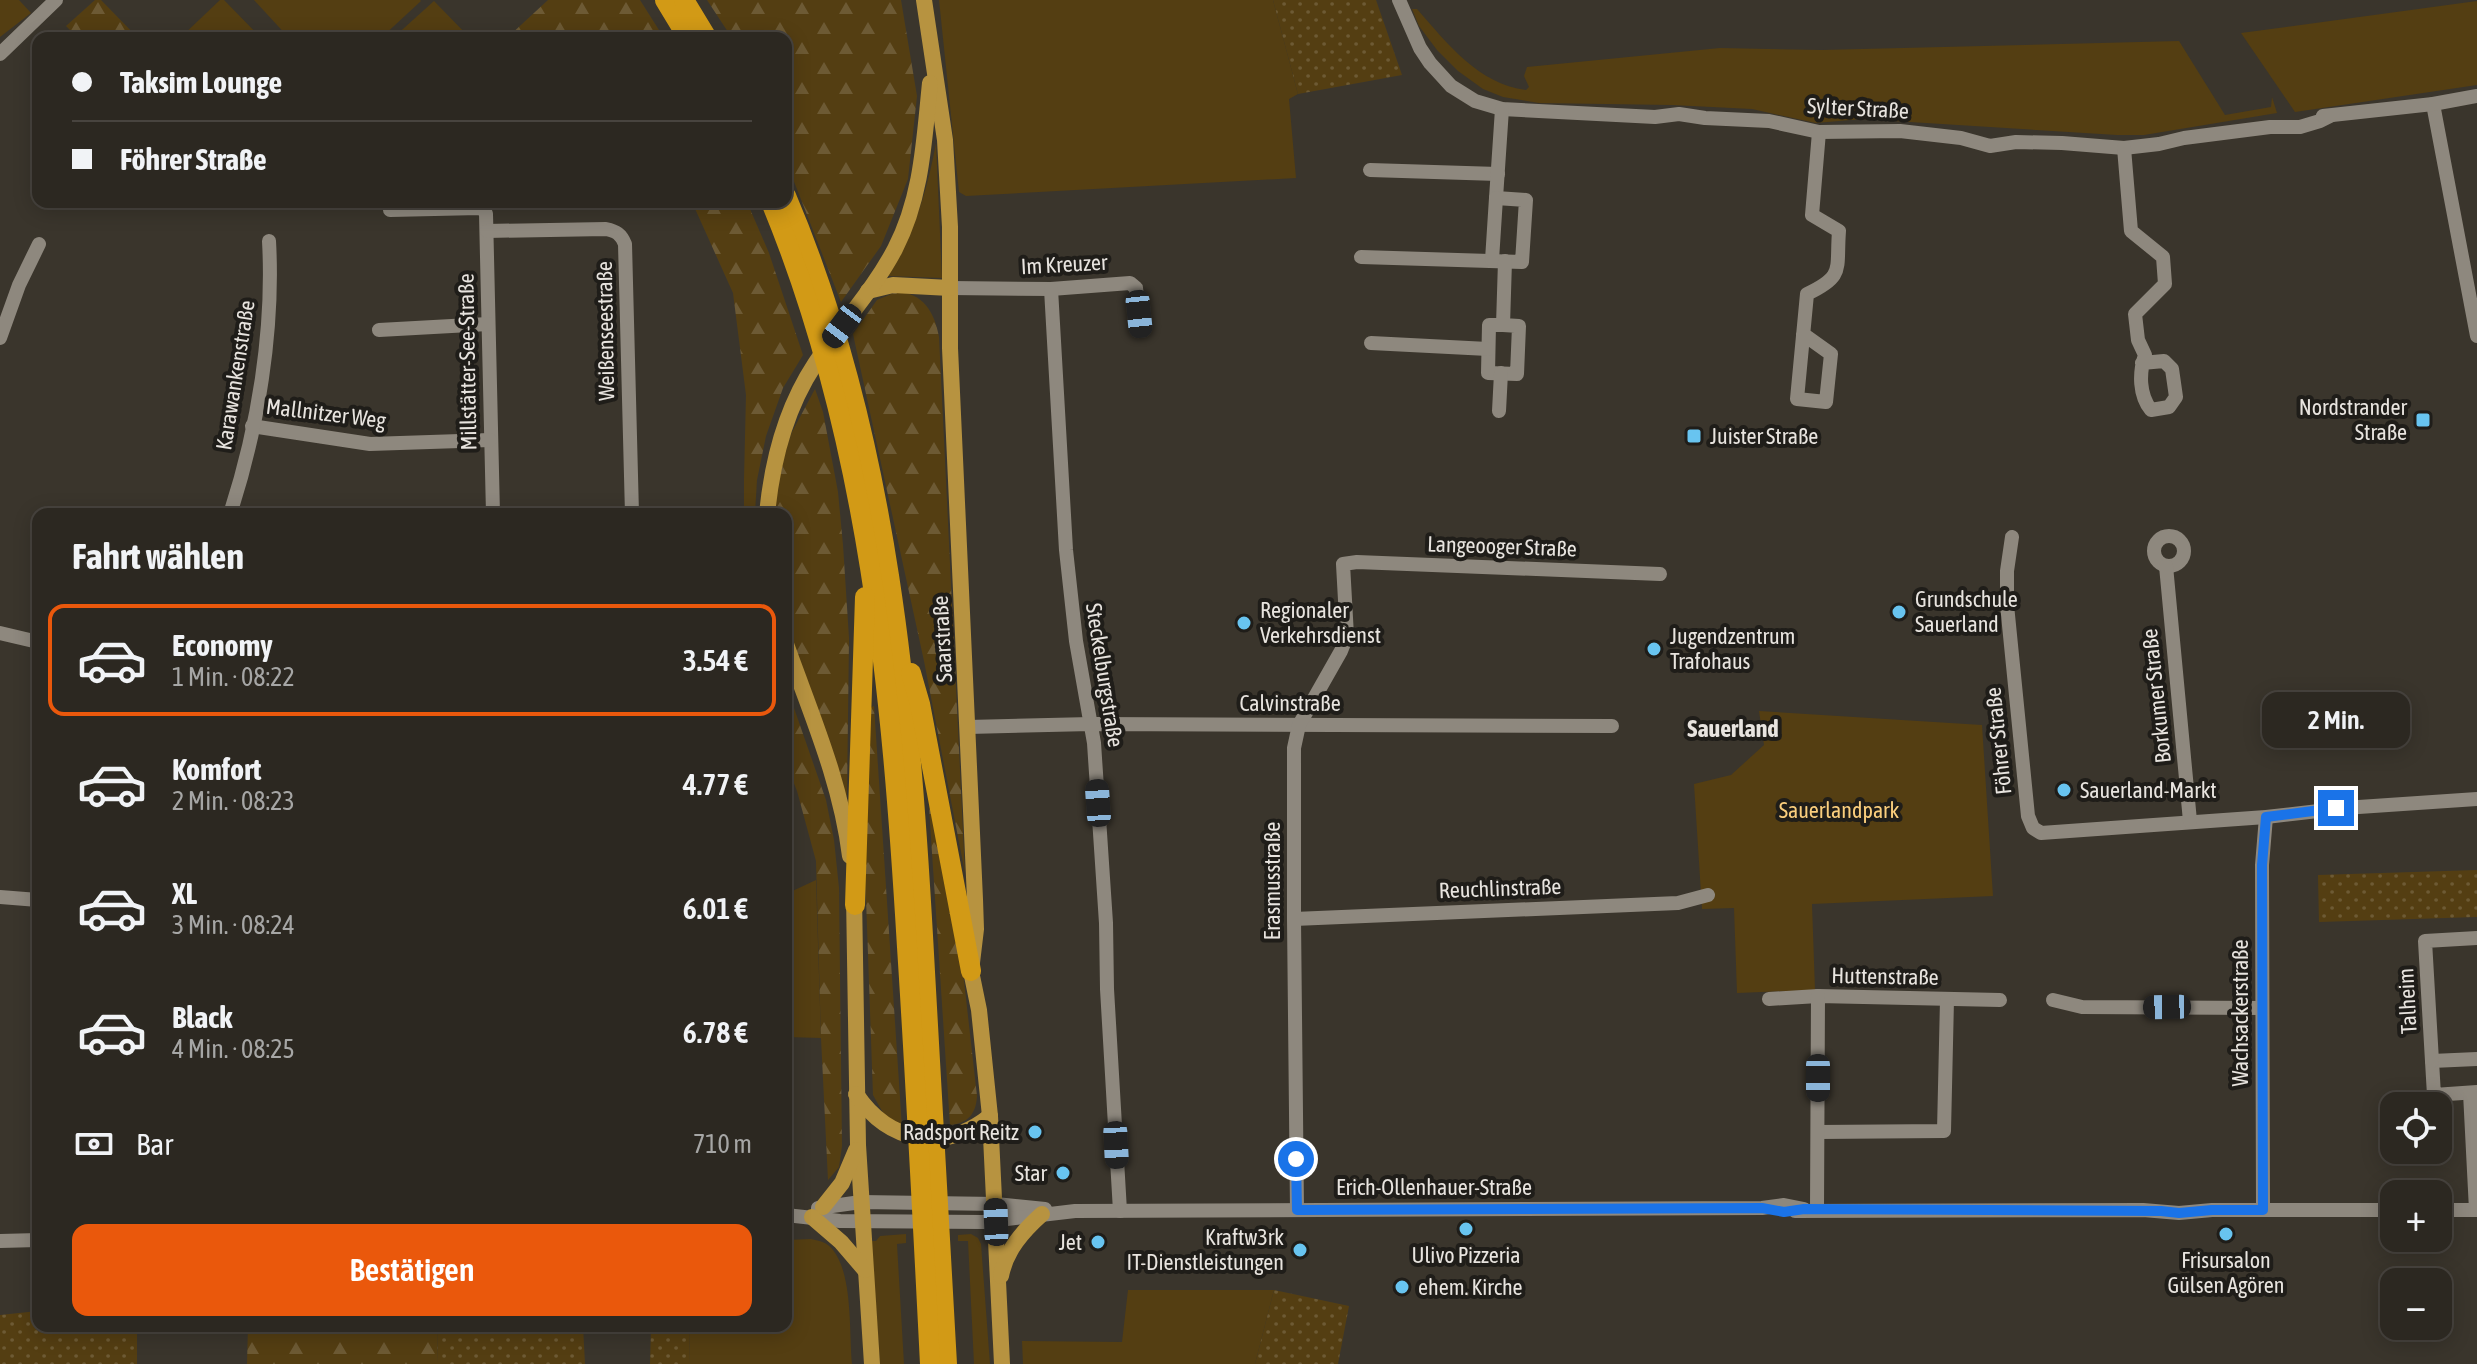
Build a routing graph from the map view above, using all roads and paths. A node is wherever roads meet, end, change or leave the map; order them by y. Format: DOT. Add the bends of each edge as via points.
graph roads {
  1 [pos="56,0"];
  2 [pos="665,0"];
  3 [pos="684,0"];
  4 [pos="924,0"];
  5 [pos="1399,0"];
  6 [pos="684,32"];
  7 [pos="703,32"];
  8 [pos="0,54"];
  9 [pos="932,54"];
  10 [pos="2477,96"];
  11 [pos="2433,104"];
  12 [pos="1502,109"];
  13 [pos="1819,132"];
  14 [pos="2124,148"];
  15 [pos="1370,170"];
  16 [pos="1498,174"];
  17 [pos="1496,198"];
  18 [pos="773,208"];
  19 [pos="790,208"];
  20 [pos="390,210"];
  21 [pos="487,231"];
  22 [pos="269,241"];
  23 [pos="39,244"];
  24 [pos="1361,257"];
  25 [pos="1498,260"];
  26 [pos="920,285"];
  27 [pos="950,288"];
  28 [pos="1051,289"];
  29 [pos="868,291"];
  30 [pos="488,324"];
  31 [pos="1503,325"];
  32 [pos="379,330"];
  33 [pos="1141,330"];
  34 [pos="1803,334"];
  35 [pos="2477,336"];
  36 [pos="0,338"];
  37 [pos="1371,343"];
  38 [pos="950,348"];
  39 [pos="1488,349"];
  40 [pos="2142,363"];
  41 [pos="1501,373"];
  42 [pos="1499,411"];
  43 [pos="252,426"];
  44 [pos="490,440"];
  45 [pos="232,508"];
  46 [pos="493,508"];
  47 [pos="632,508"];
  48 [pos="768,508"];
  49 [pos="2012,537"];
  50 [pos="867,545"];
  51 [pos="1343,564"];
  52 [pos="2166,566"];
  53 [pos="1660,574"];
  54 [pos="896,624"];
  55 [pos="0,633"];
  56 [pos="32,641"];
  57 [pos="792,660"];
  58 [pos="1091,724"];
  59 [pos="1299,725"];
  60 [pos="1612,726"];
  61 [pos="968,727"];
  62 [pos="2477,799"];
  63 [pos="2266,817"];
  64 [pos="2190,821"];
  65 [pos="1708,895"];
  66 [pos="0,897"];
  67 [pos="32,900"];
  68 [pos="855,905"];
  69 [pos="1294,919"];
  70 [pos="2477,938"];
  71 [pos="971,971"];
  72 [pos="1818,996"];
  73 [pos="1769,999"];
  74 [pos="1947,1000"];
  75 [pos="2000,1000"];
  76 [pos="2053,1000"];
  77 [pos="2262,1008"];
  78 [pos="2477,1059"];
  79 [pos="2432,1061"];
  80 [pos="2473,1092"];
  81 [pos="856,1094"];
  82 [pos="925,1113"];
  83 [pos="990,1116"];
  84 [pos="1818,1132"];
  85 [pos="858,1145"];
  86 [pos="861,1202"];
  87 [pos="996,1204"];
  88 [pos="1810,1209"];
  89 [pos="1297,1210"];
  90 [pos="2263,1210"];
  91 [pos="2380,1210"];
  92 [pos="2452,1210"];
  93 [pos="2477,1210"];
  94 [pos="1120,1211"];
  95 [pos="817,1212"];
  96 [pos="1050,1213"];
  97 [pos="792,1215"];
  98 [pos="862,1221"];
  99 [pos="996,1222"];
  100 [pos="32,1240"];
  101 [pos="0,1241"];
  102 [pos="865,1270"];
  103 [pos="998,1289"];
  104 [pos="872,1364"];
  105 [pos="930,1364"];
  106 [pos="947,1364"];
  107 [pos="1002,1364"];
  1 -- 8 [label="street"];
  2 -- 6 [label="highway"];
  3 -- 7 [label="highway"];
  4 -- 9 [label="main road, Saarstraße"];
  5 -- 12 [label="street, Sylter Straße" via="1420,48 1443,76"];
  9 -- 27 [label="main road, Saarstraße" via="945,140"];
  9 -- 29 [label="main road, Saarstraße" via="921,173 910,214"];
  10 -- 11 [label="street, Sylter Straße"];
  11 -- 14 [label="street, Sylter Straße" via="2289,120"];
  11 -- 35 [label="street"];
  12 -- 13 [label="street, Sylter Straße" via="1679,114 1769,121"];
  12 -- 16 [label="street"];
  13 -- 14 [label="street, Sylter Straße" via="1900,131"];
  13 -- 34 [label="street" via="1812,215 1839,231 1836,275 1807,294"];
  14 -- 40 [label="street" via="2131,231 2163,257 2165,284 2135,314 2145,355"];
  15 -- 16 [label="street"];
  16 -- 17 [label="street"];
  17 -- 25 [label="street"];
  17 -- 25 [label="street" via="1526,200 1522,262"];
  18 -- 50 [label="highway" via="832,381"];
  19 -- 54 [label="highway" via="852,395"];
  20 -- 21 [label="street, Millstätter-See-Straße" via="479,208 484,210"];
  21 -- 30 [label="street, Millstätter-See-Straße"];
  21 -- 47 [label="street, Weißenseestraße" via="606,229 622,236"];
  22 -- 43 [label="street, Karawankenstraße" via="268,337"];
  23 -- 36 [label="street"];
  24 -- 25 [label="street"];
  25 -- 31 [label="street"];
  26 -- 27 [label="main road"];
  26 -- 29 [label="main road"];
  26 -- 38 [label="main road" via="941,307"];
  27 -- 28 [label="street, Im Kreuzer"];
  27 -- 38 [label="main road, Saarstraße"];
  28 -- 33 [label="street, Im Kreuzer" via="1134,285"];
  28 -- 58 [label="street, Steckelburgstraße" via="1066,550"];
  29 -- 48 [label="main road, Saarstraße" via="813,366 791,412 773,467"];
  30 -- 32 [label="street"];
  30 -- 44 [label="street, Millstätter-See-Straße"];
  31 -- 39 [label="street" via="1489,325"];
  31 -- 41 [label="street" via="1519,326 1517,374"];
  34 -- 34 [label="street" via="1797,399 1826,402 1831,354"];
  37 -- 39 [label="street"];
  38 -- 61 [label="main road, Saarstraße"];
  39 -- 41 [label="street" via="1488,373"];
  41 -- 42 [label="street"];
  43 -- 44 [label="street, Mallnitzer Weg" via="370,444"];
  43 -- 45 [label="street, Karawankenstraße"];
  44 -- 46 [label="street, Millstätter-See-Straße"];
  49 -- 64 [label="street, Föhrer Straße" via="2007,605 2026,805 2033,828 2041,833"];
  50 -- 68 [label="highway"];
  50 -- 82 [label="highway" via="883,654"];
  51 -- 53 [label="street, Langeooger Straße"];
  51 -- 59 [label="street, Erasmusstraße" via="1347,636"];
  52 -- 64 [label="street, Borkumer Straße"];
  54 -- 71 [label="highway" via="920,704"];
  54 -- 82 [label="highway" via="915,803"];
  55 -- 56 [label="street"];
  57 -- 68 [label="main road" via="830,764 847,834"];
  58 -- 59 [label="street, Calvinstraße"];
  58 -- 61 [label="street, Calvinstraße"];
  58 -- 94 [label="street, Steckelburgstraße"];
  59 -- 60 [label="street, Calvinstraße"];
  59 -- 69 [label="street, Erasmusstraße" via="1294,748"];
  61 -- 71 [label="main road, Saarstraße" via="976,929"];
  62 -- 63 [label="street, Föhrer Straße"];
  63 -- 64 [label="street, Föhrer Straße"];
  63 -- 77 [label="street, Wachsackerstraße"];
  65 -- 69 [label="street, Reuchlinstraße" via="1669,903"];
  66 -- 67 [label="street"];
  68 -- 81 [label="main road"];
  69 -- 89 [label="street, Erasmusstraße"];
  70 -- 79 [label="street, Talheim" via="2425,941"];
  71 -- 83 [label="main road, Saarstraße"];
  72 -- 73 [label="street, Huttenstraße"];
  72 -- 74 [label="street, Huttenstraße"];
  72 -- 84 [label="street"];
  74 -- 75 [label="street, Huttenstraße"];
  74 -- 84 [label="street" via="1944,1131"];
  76 -- 77 [label="street" via="2082,1007"];
  77 -- 90 [label="street, Wachsackerstraße"];
  78 -- 79 [label="street, Talheim"];
  79 -- 80 [label="street, Talheim" via="2434,1095"];
  80 -- 93 [label="street, Talheim"];
  81 -- 83 [label="main road" via="883,1124 914,1137 958,1135"];
  81 -- 85 [label="main road"];
  82 -- 105 [label="highway"];
  82 -- 106 [label="highway"];
  83 -- 87 [label="main road, Saarstraße"];
  84 -- 88 [label="street"];
  85 -- 86 [label="main road"];
  85 -- 95 [label="main road" via="842,1183"];
  86 -- 87 [label="street, Erich-Ollenhauer-Straße"];
  86 -- 95 [label="street, Erich-Ollenhauer-Straße"];
  86 -- 98 [label="main road"];
  87 -- 96 [label="street, Erich-Ollenhauer-Straße"];
  87 -- 99 [label="main road, Saarstraße"];
  88 -- 89 [label="street, Erich-Ollenhauer-Straße" via="1784,1205"];
  88 -- 90 [label="street, Erich-Ollenhauer-Straße"];
  89 -- 94 [label="street, Erich-Ollenhauer-Straße"];
  90 -- 91 [label="street, Erich-Ollenhauer-Straße"];
  92 -- 93 [label="street"];
  94 -- 96 [label="street, Erich-Ollenhauer-Straße"];
  95 -- 97 [label="street, Erich-Ollenhauer-Straße"];
  95 -- 98 [label="street, Erich-Ollenhauer-Straße"];
  95 -- 102 [label="main road"];
  96 -- 99 [label="street, Erich-Ollenhauer-Straße"];
  96 -- 103 [label="main road" via="1019,1236"];
  98 -- 99 [label="street, Erich-Ollenhauer-Straße"];
  98 -- 102 [label="main road"];
  99 -- 103 [label="main road, Saarstraße"];
  100 -- 101 [label="street"];
  102 -- 104 [label="main road"];
  103 -- 107 [label="main road, Saarstraße"];
}
